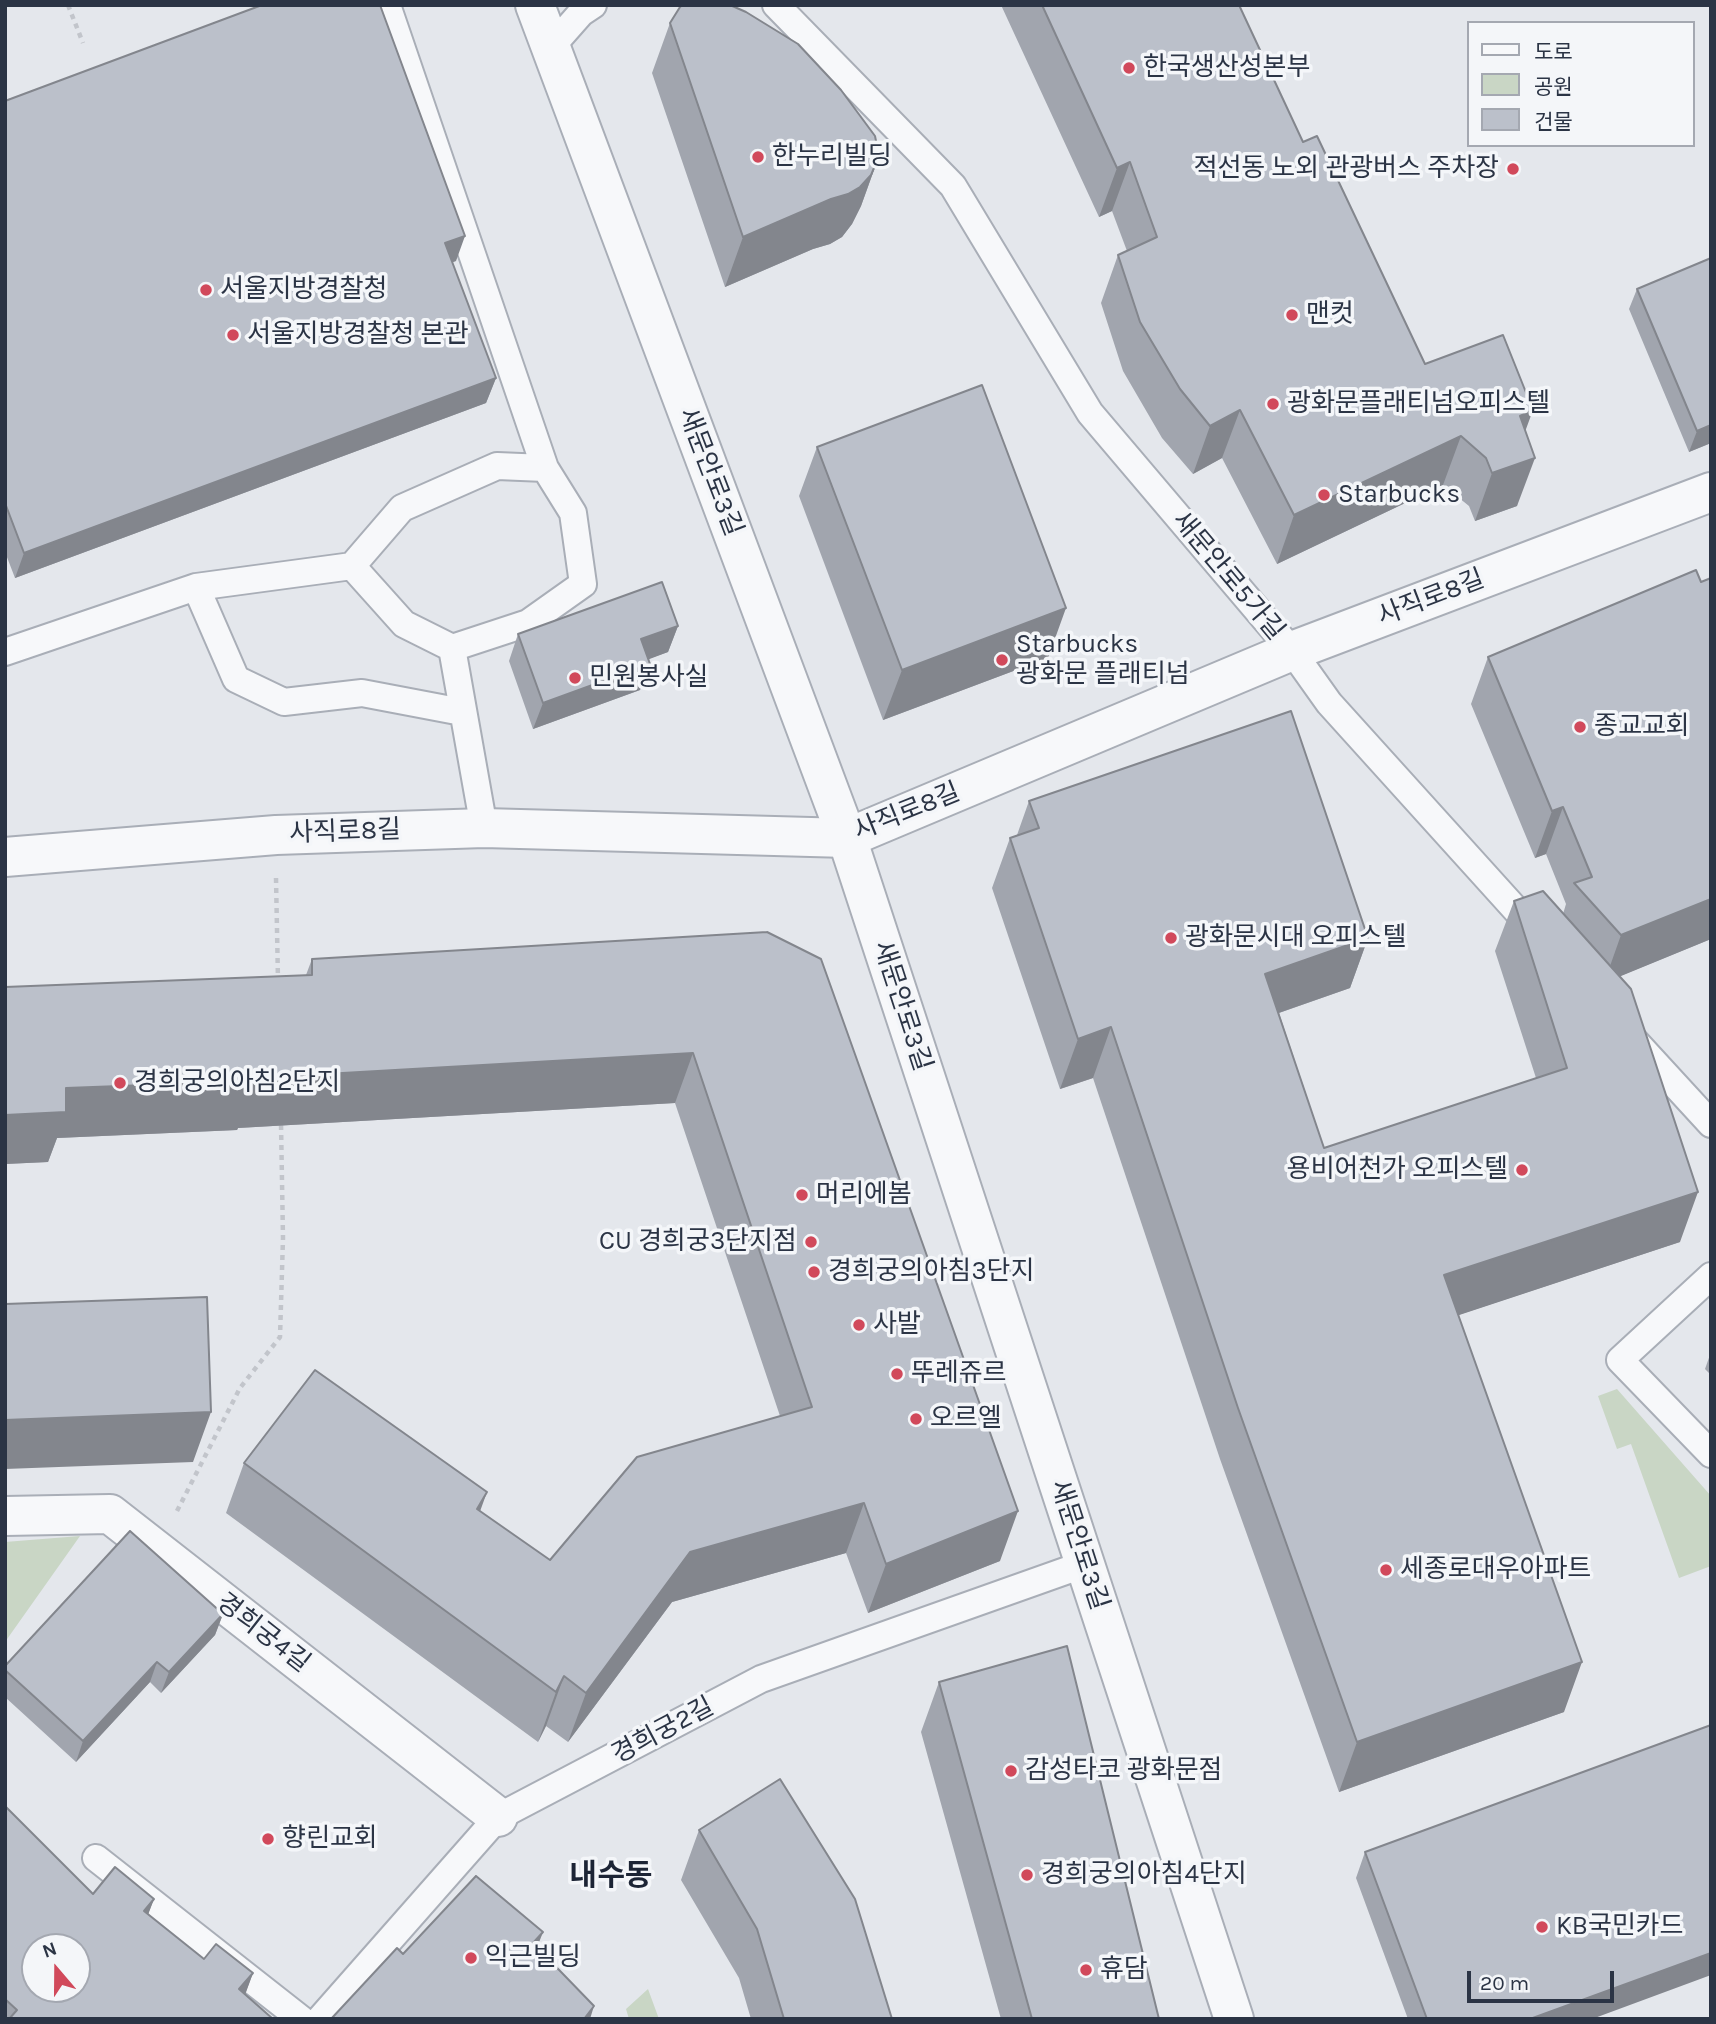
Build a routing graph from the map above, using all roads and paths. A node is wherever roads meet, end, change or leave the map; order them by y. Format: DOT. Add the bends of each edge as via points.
graph roads {
  1 [pos="68,5"];
  2 [pos="387,5"];
  3 [pos="535,5"];
  4 [pos="593,5"];
  5 [pos="776,5"];
  6 [pos="83,43"];
  7 [pos="551,47"];
  8 [pos="545,468"];
  9 [pos="1711,492"];
  10 [pos="352,566"];
  11 [pos="196,587"];
  12 [pos="453,648"];
  13 [pos="1292,651"];
  14 [pos="5,652"];
  15 [pos="462,712"];
  16 [pos="484,828"];
  17 [pos="276,835"];
  18 [pos="847,838"];
  19 [pos="5,857"];
  20 [pos="1552,950"];
  21 [pos="278,988"];
  22 [pos="1618,1022"];
  23 [pos="281,1113"];
  24 [pos="1711,1125"];
  25 [pos="1711,1276"];
  26 [pos="1711,1454"];
  27 [pos="5,1516"];
  28 [pos="157,1551"];
  29 [pos="1085,1564"];
  30 [pos="498,1817"];
  31 [pos="96,1858"];
  32 [pos="302,2019"];
  33 [pos="320,2019"];
  34 [pos="1234,2019"];
  1 -- 6 [label="path"];
  2 -- 8 [label="lane"];
  3 -- 7 [label="street, 새문안로3길"];
  4 -- 7 [label="lane"];
  5 -- 13 [label="lane, 새문안로5가길" via="953,186 1090,413"];
  7 -- 18 [label="street, 새문안로3길"];
  8 -- 10 [label="lane" via="497,466 402,508"];
  8 -- 12 [label="lane" via="573,513 583,584 528,623"];
  9 -- 13 [label="street, 사직로8길"];
  10 -- 11 [label="lane"];
  10 -- 12 [label="lane" via="404,624"];
  11 -- 14 [label="lane"];
  11 -- 15 [label="lane" via="236,679 284,702 362,693"];
  12 -- 15 [label="lane"];
  13 -- 18 [label="street, 사직로8길"];
  13 -- 20 [label="lane, 새문안로5가길" via="1329,703"];
  15 -- 16 [label="lane"];
  16 -- 17 [label="street, 사직로8길"];
  16 -- 18 [label="street, 사직로8길"];
  17 -- 19 [label="street, 사직로8길"];
  17 -- 21 [label="path"];
  18 -- 29 [label="street, 새문안로3길"];
  22 -- 24 [label="lane"];
  23 -- 28 [label="path" via="280,1337 240,1388"];
  25 -- 26 [label="lane" via="1620,1360"];
  27 -- 28 [label="street, 경희궁4길" via="110,1514"];
  28 -- 30 [label="street, 경희궁4길"];
  29 -- 30 [label="lane, 경희궁2길" via="761,1679"];
  29 -- 34 [label="street, 새문안로3길"];
  30 -- 33 [label="lane, 경희궁2길"];
  31 -- 32 [label="lane"];
}
